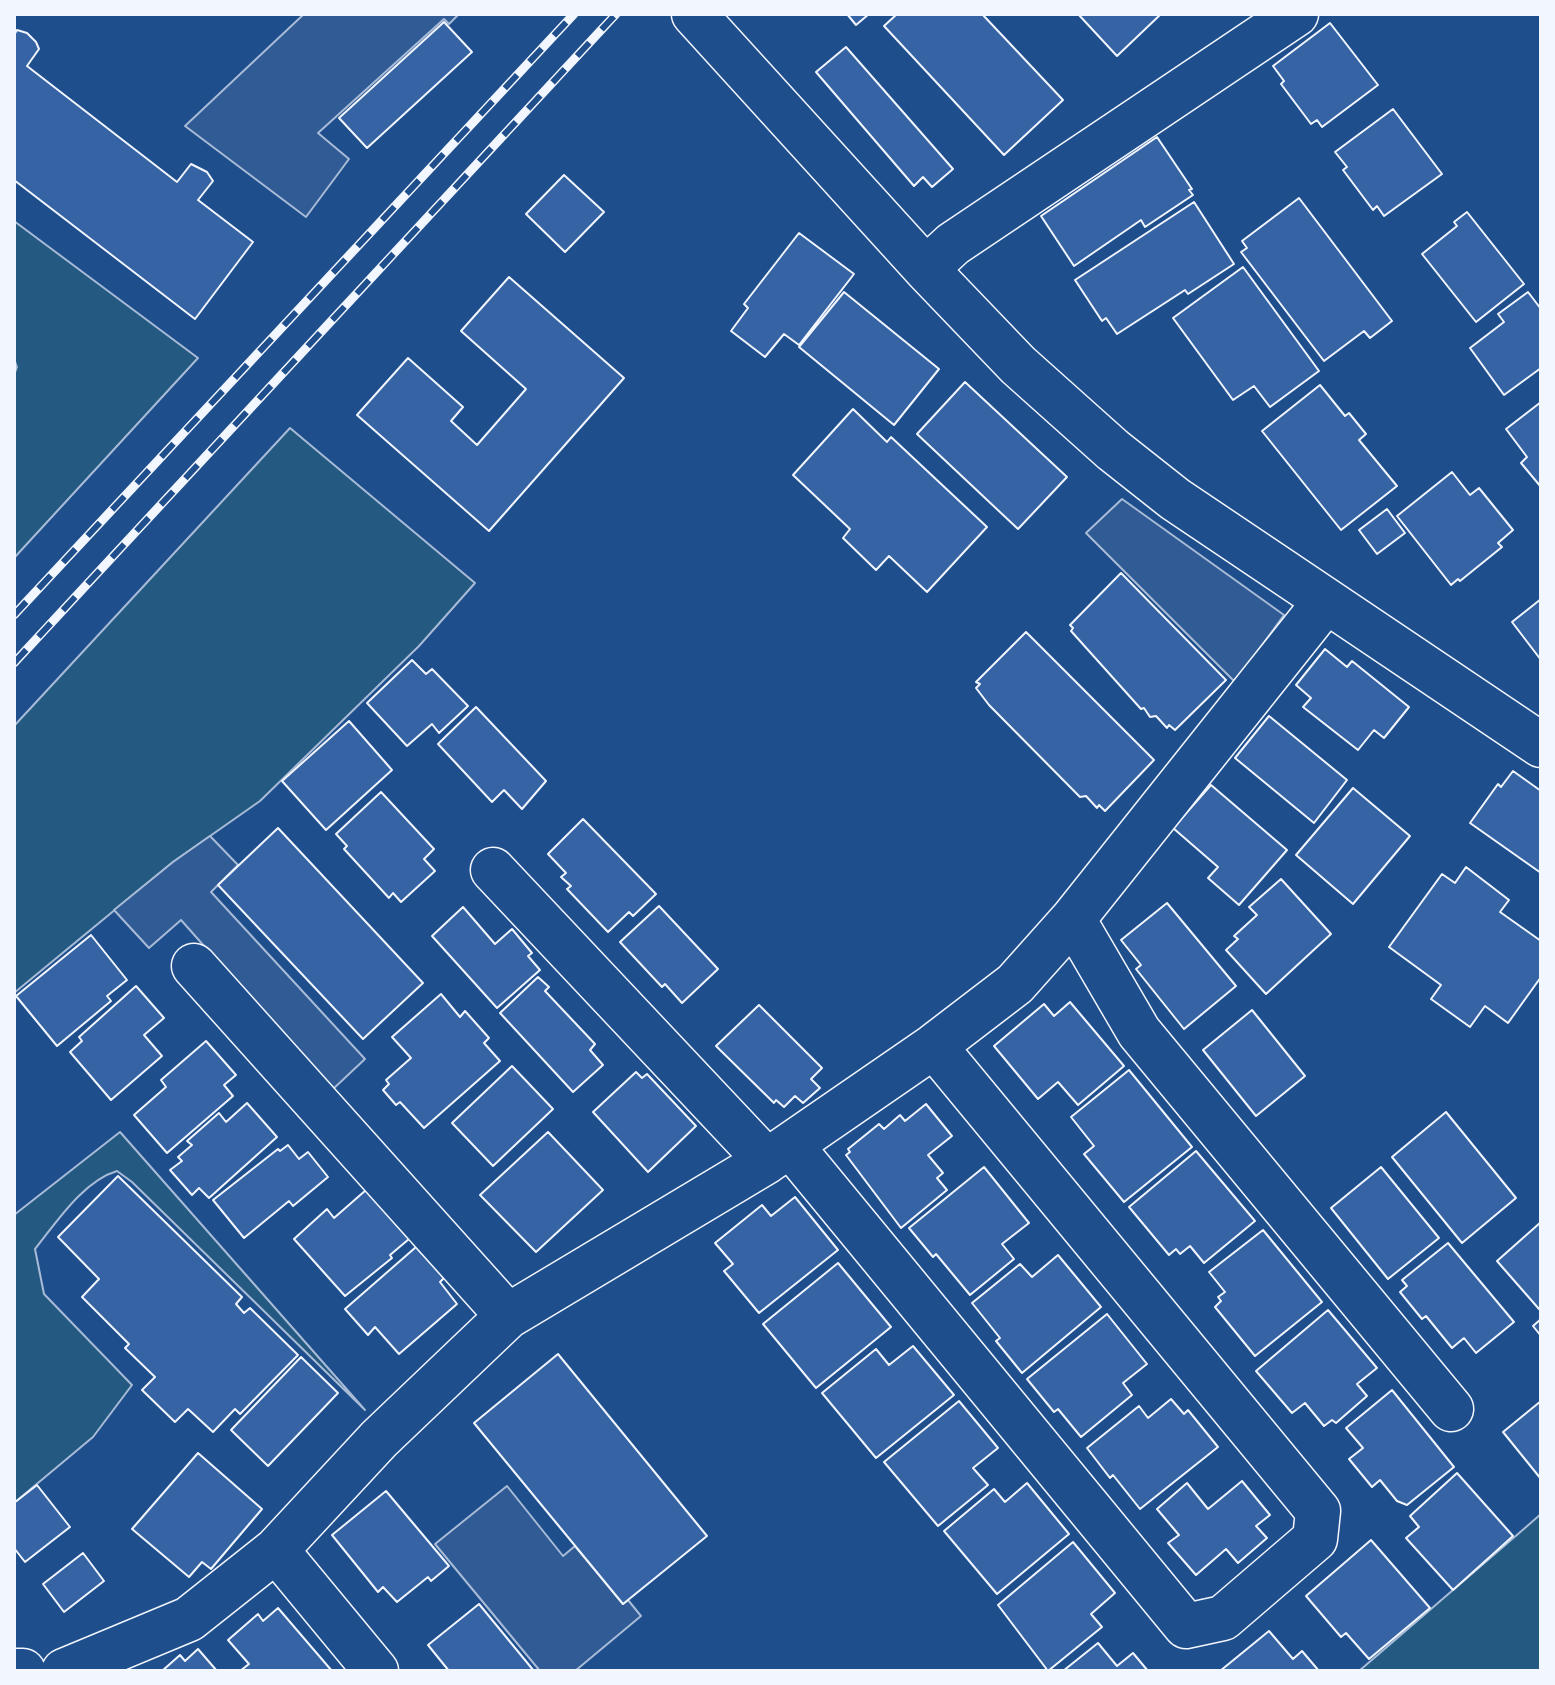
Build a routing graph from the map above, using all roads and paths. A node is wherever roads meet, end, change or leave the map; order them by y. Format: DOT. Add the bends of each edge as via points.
graph roads {
  1 [pos="694,14"];
  2 [pos="1296,14"];
  3 [pos="926,269"];
  4 [pos="1326,601"];
  5 [pos="1541,745"];
  6 [pos="493,870"];
  7 [pos="1073,919"];
  8 [pos="194,966"];
  9 [pos="934,1046"];
  10 [pos="779,1154"];
  11 [pos="508,1316"];
  12 [pos="1451,1409"];
  13 [pos="276,1550"];
  14 [pos="14,1671"];
  15 [pos="23,1671"];
  16 [pos="64,1671"];
  17 [pos="376,1671"];
  1 -- 3 [label="street"];
  2 -- 3 [label="street" via="953,244"];
  3 -- 4 [label="street" via="1018,365 1113,450 1175,499"];
  4 -- 5 [label="street"];
  4 -- 7 [label="street"];
  6 -- 10 [label="street"];
  7 -- 9 [label="street" via="1015,984"];
  7 -- 12 [label="street" via="1139,1032"];
  8 -- 11 [label="street"];
  9 -- 10 [label="street"];
  9 -- 10 [label="street" via="1318,1511 1315,1539 1223,1618 1186,1626"];
  10 -- 11 [label="street"];
  11 -- 13 [label="street" via="379,1439"];
  13 -- 16 [label="street" via="189,1619"];
  13 -- 17 [label="street"];
  14 -- 15 [label="street"];
}
